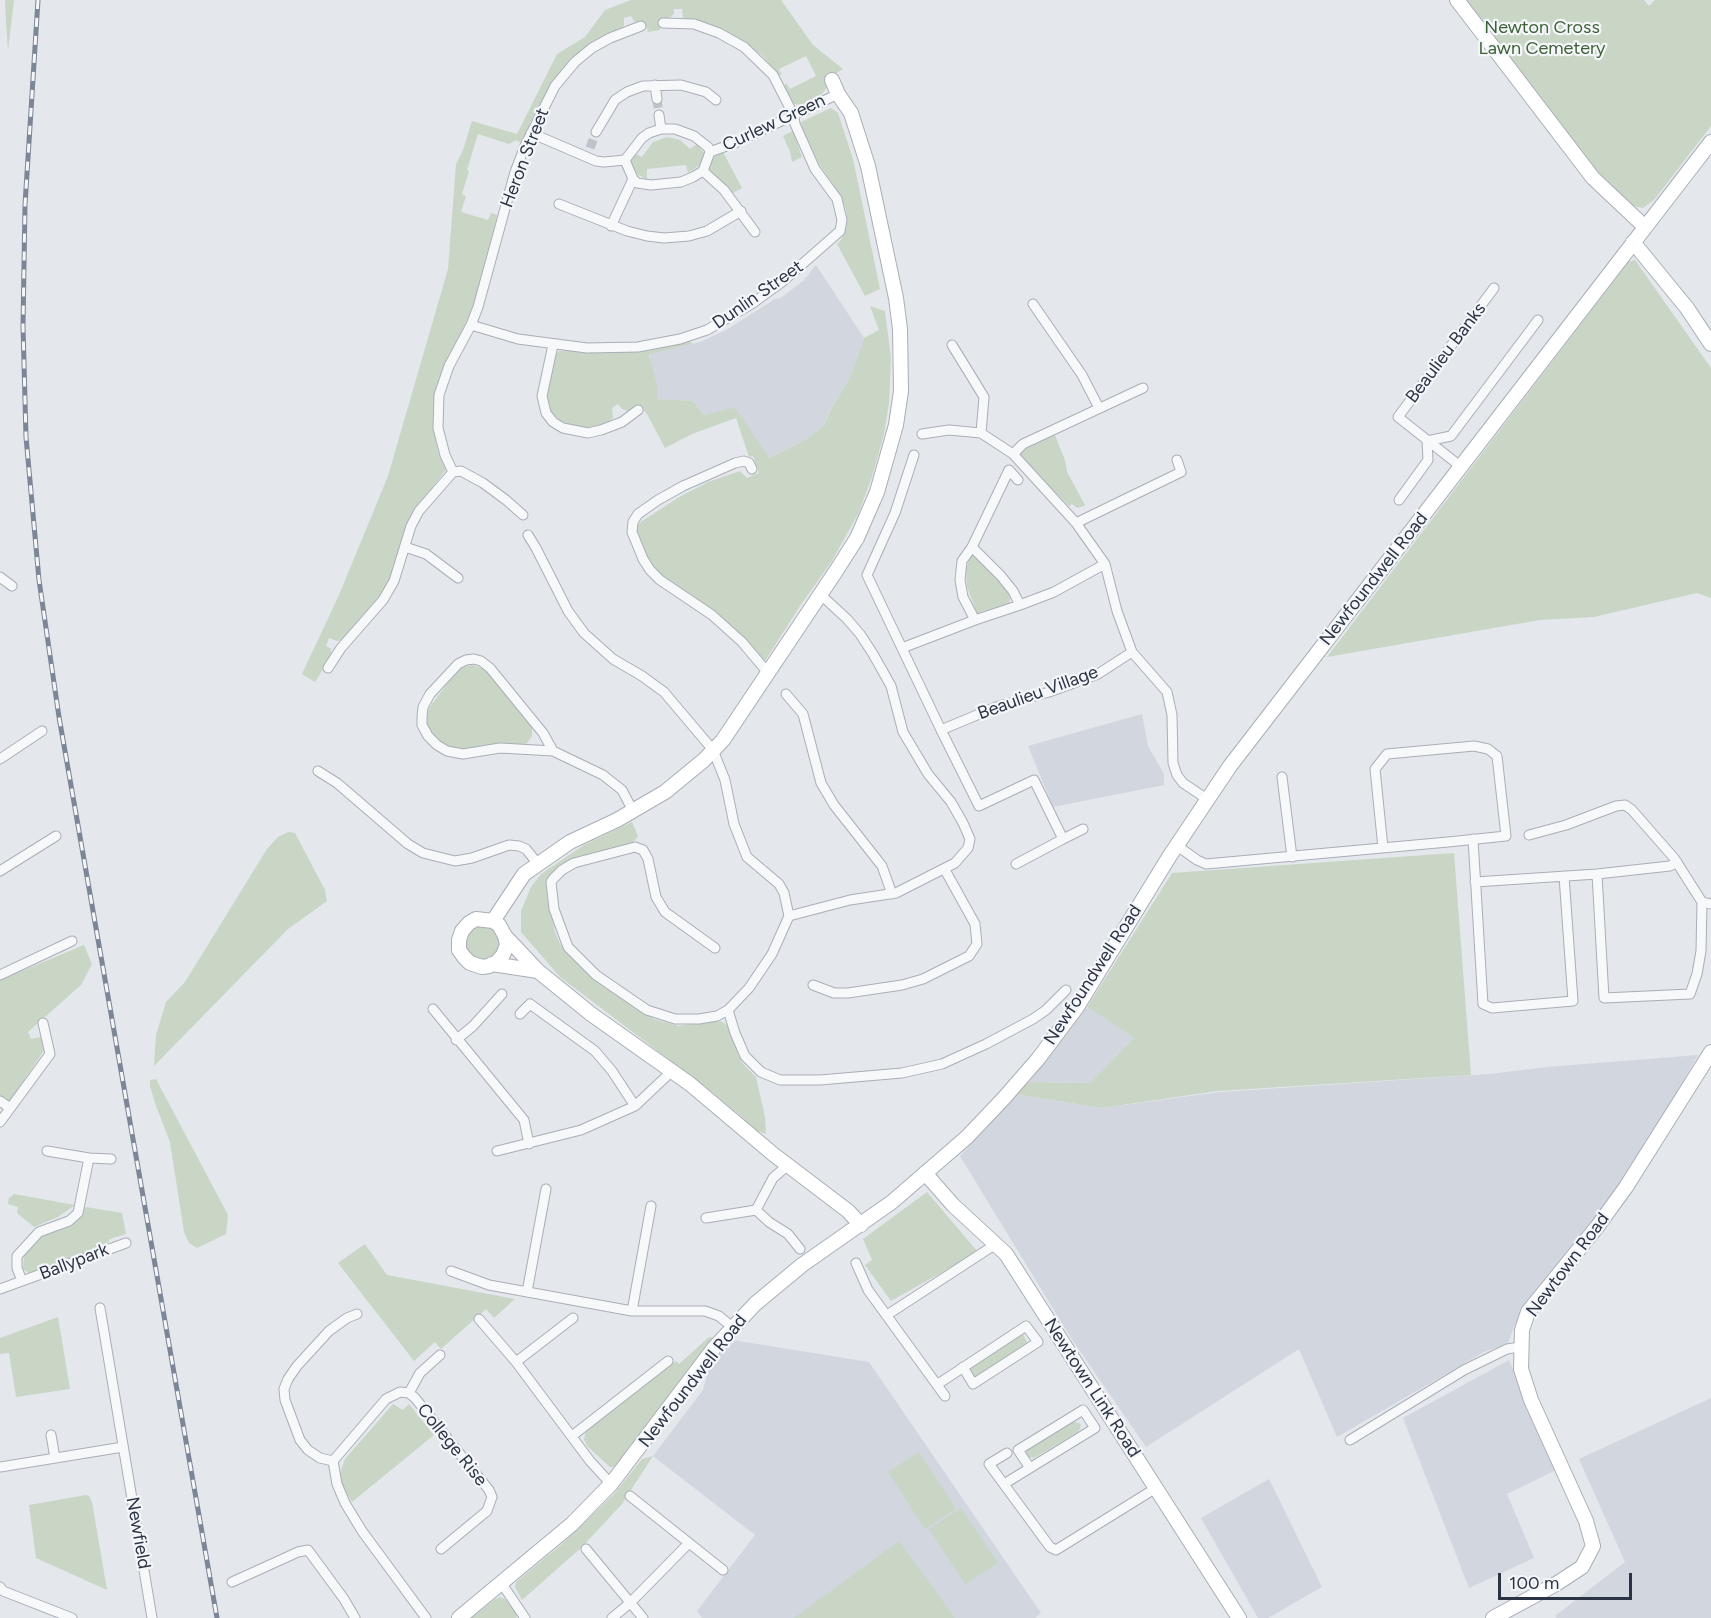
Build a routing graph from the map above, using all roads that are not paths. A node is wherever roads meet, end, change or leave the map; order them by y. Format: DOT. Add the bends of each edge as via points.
graph roads {
  1 [pos="1456,0"];
  2 [pos="678,12"];
  3 [pos="628,19"];
  4 [pos="663,23"];
  5 [pos="679,23"];
  6 [pos="832,80"];
  7 [pos="655,85"];
  8 [pos="838,94"];
  9 [pos="657,99"];
  10 [pos="717,100"];
  11 [pos="659,115"];
  12 [pos="794,116"];
  13 [pos="661,129"];
  14 [pos="596,132"];
  15 [pos="531,133"];
  16 [pos="1711,142"];
  17 [pos="710,152"];
  18 [pos="625,160"];
  19 [pos="703,171"];
  20 [pos="633,179"];
  21 [pos="559,204"];
  22 [pos="741,211"];
  23 [pos="611,226"];
  24 [pos="1645,228"];
  25 [pos="755,232"];
  26 [pos="1633,242"];
  27 [pos="1494,288"];
  28 [pos="1033,304"];
  29 [pos="1538,320"];
  30 [pos="471,325"];
  31 [pos="1711,344"];
  32 [pos="553,345"];
  33 [pos="952,345"];
  34 [pos="1143,387"];
  35 [pos="1099,408"];
  36 [pos="639,410"];
  37 [pos="981,433"];
  38 [pos="922,434"];
  39 [pos="1427,441"];
  40 [pos="1013,454"];
  41 [pos="914,455"];
  42 [pos="1177,460"];
  43 [pos="1460,466"];
  44 [pos="752,469"];
  45 [pos="453,472"];
  46 [pos="1018,480"];
  47 [pos="1399,500"];
  48 [pos="523,515"];
  49 [pos="1076,523"];
  50 [pos="528,535"];
  51 [pos="405,547"];
  52 [pos="972,547"];
  53 [pos="1105,564"];
  54 [pos="0,577"];
  55 [pos="458,578"];
  56 [pos="12,586"];
  57 [pos="820,594"];
  58 [pos="1020,605"];
  59 [pos="975,620"];
  60 [pos="902,648"];
  61 [pos="1132,652"];
  62 [pos="328,668"];
  63 [pos="769,674"];
  64 [pos="786,694"];
  65 [pos="42,730"];
  66 [pos="941,730"];
  67 [pos="713,750"];
  68 [pos="553,751"];
  69 [pos="0,759"];
  70 [pos="318,771"];
  71 [pos="1282,777"];
  72 [pos="1207,799"];
  73 [pos="633,811"];
  74 [pos="1083,829"];
  75 [pos="1529,835"];
  76 [pos="56,836"];
  77 [pos="1063,839"];
  78 [pos="1473,839"];
  79 [pos="1176,845"];
  80 [pos="1383,848"];
  81 [pos="1292,857"];
  82 [pos="1677,862"];
  83 [pos="538,864"];
  84 [pos="1016,864"];
  85 [pos="945,870"];
  86 [pos="0,871"];
  87 [pos="1597,874"];
  88 [pos="1564,876"];
  89 [pos="1475,882"];
  90 [pos="892,894"];
  91 [pos="1707,903"];
  92 [pos="789,916"];
  93 [pos="493,921"];
  94 [pos="506,936"];
  95 [pos="72,941"];
  96 [pos="715,948"];
  97 [pos="492,964"];
  98 [pos="538,971"];
  99 [pos="0,975"];
  100 [pos="813,985"];
  101 [pos="1065,990"];
  102 [pos="502,994"];
  103 [pos="538,996"];
  104 [pos="530,1004"];
  105 [pos="433,1009"];
  106 [pos="728,1011"];
  107 [pos="520,1014"];
  108 [pos="44,1023"];
  109 [pos="456,1040"];
  110 [pos="1711,1052"];
  111 [pos="672,1071"];
  112 [pos="0,1101"];
  113 [pos="635,1106"];
  114 [pos="10,1108"];
  115 [pos="0,1122"];
  116 [pos="529,1144"];
  117 [pos="47,1151"];
  118 [pos="497,1151"];
  119 [pos="89,1158"];
  120 [pos="111,1160"];
  121 [pos="788,1165"];
  122 [pos="925,1173"];
  123 [pos="546,1189"];
  124 [pos="651,1206"];
  125 [pos="756,1210"];
  126 [pos="705,1218"];
  127 [pos="861,1225"];
  128 [pos="126,1243"];
  129 [pos="996,1244"];
  130 [pos="800,1249"];
  131 [pos="856,1263"];
  132 [pos="451,1271"];
  133 [pos="22,1281"];
  134 [pos="0,1289"];
  135 [pos="527,1292"];
  136 [pos="100,1308"];
  137 [pos="632,1311"];
  138 [pos="357,1314"];
  139 [pos="886,1315"];
  140 [pos="573,1318"];
  141 [pos="479,1319"];
  142 [pos="732,1327"];
  143 [pos="1520,1347"];
  144 [pos="440,1355"];
  145 [pos="668,1360"];
  146 [pos="516,1362"];
  147 [pos="963,1367"];
  148 [pos="938,1384"];
  149 [pos="409,1393"];
  150 [pos="945,1396"];
  151 [pos="51,1435"];
  152 [pos="572,1436"];
  153 [pos="1350,1440"];
  154 [pos="123,1447"];
  155 [pos="1007,1453"];
  156 [pos="55,1458"];
  157 [pos="333,1461"];
  158 [pos="0,1467"];
  159 [pos="1030,1468"];
  160 [pos="611,1484"];
  161 [pos="1004,1484"];
  162 [pos="1156,1488"];
  163 [pos="630,1496"];
  164 [pos="689,1543"];
  165 [pos="441,1549"];
  166 [pos="586,1549"];
  167 [pos="723,1570"];
  168 [pos="232,1582"];
  169 [pos="502,1584"];
  170 [pos="0,1587"];
  171 [pos="630,1603"];
  172 [pos="72,1618"];
  173 [pos="152,1618"];
  174 [pos="355,1618"];
  175 [pos="426,1618"];
  176 [pos="459,1618"];
  177 [pos="525,1618"];
  178 [pos="612,1618"];
  179 [pos="643,1618"];
  180 [pos="1239,1618"];
  181 [pos="1493,1618"];
  1 -- 24 [label="street" via="1593,178"];
  2 -- 5 [label="street"];
  3 -- 15 [label="street, Heron Street" via="637,28 592,48 575,62 555,86"];
  4 -- 5 [label="street, Dunlin Street"];
  5 -- 12 [label="street, Dunlin Street" via="707,28 744,47 773,75"];
  6 -- 8 [label="street"];
  7 -- 9 [label="street"];
  7 -- 10 [label="street" via="694,87"];
  7 -- 14 [label="street" via="643,86 615,100"];
  8 -- 12 [label="street, Curlew Green"];
  8 -- 57 [label="street" via="859,134 889,264 900,329 901,391 877,492 857,538"];
  11 -- 13 [label="street"];
  12 -- 17 [label="street, Curlew Green"];
  12 -- 32 [label="street, Dunlin Street" via="815,169 837,198 842,220 840,231 832,239 783,282 707,330 638,347"];
  13 -- 17 [label="street" via="693,136"];
  13 -- 18 [label="street" via="642,138"];
  15 -- 18 [label="street" via="588,151 596,161"];
  15 -- 30 [label="street, Heron Street" via="515,172"];
  16 -- 24 [label="street, Newfoundwell Road"];
  17 -- 19 [label="street"];
  18 -- 20 [label="street"];
  19 -- 20 [label="street" via="669,183 651,185"];
  19 -- 22 [label="street"];
  20 -- 23 [label="street"];
  21 -- 23 [label="street"];
  22 -- 23 [label="street" via="707,231 688,236 647,236"];
  22 -- 25 [label="street"];
  24 -- 26 [label="street, Newfoundwell Road"];
  26 -- 31 [label="street"];
  26 -- 43 [label="street, Newfoundwell Road"];
  27 -- 39 [label="street, Beaulieu Banks" via="1398,417"];
  28 -- 35 [label="street" via="1082,375"];
  29 -- 39 [label="street" via="1451,436"];
  30 -- 32 [label="street, Dunlin Street"];
  30 -- 45 [label="street, Heron Street" via="439,395 440,439"];
  32 -- 36 [label="street" via="542,396 546,414 553,422 588,433 622,422"];
  33 -- 37 [label="street" via="984,397"];
  34 -- 35 [label="street"];
  35 -- 40 [label="street" via="1023,444"];
  37 -- 38 [label="street" via="949,430"];
  37 -- 40 [label="street"];
  39 -- 43 [label="street, Beaulieu Banks"];
  39 -- 47 [label="street" via="1428,460"];
  40 -- 49 [label="street"];
  41 -- 60 [label="street" via="895,513 867,575"];
  42 -- 49 [label="street" via="1182,472"];
  43 -- 72 [label="street, Newfoundwell Road"];
  44 -- 63 [label="street" via="744,461 735,463 683,486 638,514 632,532 650,570 712,615"];
  45 -- 48 [label="street" via="461,471 483,483"];
  45 -- 51 [label="street" via="419,511"];
  46 -- 52 [label="street" via="1009,470"];
  49 -- 53 [label="street"];
  50 -- 67 [label="street" via="584,633 613,659 664,692"];
  51 -- 55 [label="street" via="426,554"];
  51 -- 62 [label="street" via="383,600"];
  52 -- 58 [label="street" via="1001,576"];
  52 -- 59 [label="street" via="962,561 960,580 963,597"];
  53 -- 58 [label="street" via="1054,592"];
  53 -- 61 [label="street"];
  54 -- 56 [label="street"];
  57 -- 63 [label="street"];
  57 -- 85 [label="street" via="847,619 873,654 891,686 903,732 963,823 970,839 968,848"];
  58 -- 59 [label="street"];
  59 -- 60 [label="street"];
  60 -- 66 [label="street"];
  61 -- 66 [label="street, Beaulieu Village" via="1098,674 996,707"];
  61 -- 72 [label="street" via="1167,692 1177,775"];
  63 -- 67 [label="street"];
  64 -- 90 [label="street" via="802,714 821,783 882,866"];
  65 -- 69 [label="street"];
  66 -- 77 [label="street" via="979,806 1034,780"];
  67 -- 73 [label="street" via="665,792"];
  67 -- 92 [label="street" via="747,858 779,884"];
  68 -- 68 [label="street" via="447,751 428,736 422,725 423,707 458,664 481,661 543,733"];
  68 -- 73 [label="street" via="603,775 622,790"];
  70 -- 83 [label="street" via="423,853 455,861 509,845 526,849"];
  71 -- 81 [label="street"];
  72 -- 79 [label="street, Newfoundwell Road"];
  73 -- 83 [label="street" via="570,842"];
  74 -- 77 [label="street"];
  75 -- 82 [label="street" via="1625,805"];
  76 -- 86 [label="street"];
  77 -- 84 [label="street"];
  78 -- 80 [label="street"];
  78 -- 80 [label="street" via="1506,836 1497,756 1474,746 1387,754 1375,769"];
  78 -- 89 [label="street"];
  79 -- 81 [label="street" via="1206,864"];
  79 -- 122 [label="street, Newfoundwell Road" via="1077,1006 1038,1059 967,1137"];
  80 -- 81 [label="street"];
  82 -- 87 [label="street"];
  82 -- 91 [label="street"];
  83 -- 93 [label="street" via="524,874"];
  85 -- 90 [label="street"];
  85 -- 100 [label="street" via="975,924 977,944 969,956 902,985 834,993"];
  87 -- 88 [label="street"];
  87 -- 91 [label="street" via="1604,998 1690,994"];
  88 -- 89 [label="street"];
  88 -- 89 [label="street" via="1573,1001 1492,1008 1483,1004"];
  90 -- 92 [label="street"];
  92 -- 106 [label="street" via="762,971"];
  93 -- 94 [label="street"];
  93 -- 97 [label="street" via="477,919 469,923 459,940 459,950 470,963 482,967"];
  94 -- 97 [label="street" via="503,956"];
  94 -- 98 [label="street"];
  95 -- 99 [label="street"];
  96 -- 106 [label="street" via="665,912 656,897 648,859 640,848 574,863 551,882 554,909 568,947 613,988 647,1010 675,1019 699,1019"];
  97 -- 98 [label="street"];
  98 -- 111 [label="street"];
  101 -- 106 [label="street" via="1033,1019 942,1064 902,1073 820,1080 780,1080 761,1072 745,1056"];
  102 -- 109 [label="street"];
  103 -- 104 [label="street"];
  104 -- 107 [label="street"];
  104 -- 113 [label="street" via="595,1051"];
  105 -- 109 [label="street"];
  108 -- 114 [label="street" via="50,1054"];
  109 -- 116 [label="street" via="524,1120"];
  110 -- 143 [label="street, Newtown Road" via="1626,1187 1528,1312"];
  111 -- 113 [label="street"];
  111 -- 121 [label="street"];
  112 -- 114 [label="street"];
  113 -- 116 [label="street" via="581,1130"];
  114 -- 115 [label="street"];
  116 -- 118 [label="street"];
  117 -- 119 [label="street"];
  119 -- 120 [label="street"];
  119 -- 133 [label="street, Ballypark" via="78,1213 69,1221 39,1232 17,1256"];
  121 -- 125 [label="street" via="773,1178"];
  121 -- 127 [label="street"];
  122 -- 127 [label="street, Newfoundwell Road"];
  122 -- 129 [label="street, Newtown Link Road"];
  123 -- 135 [label="street"];
  124 -- 137 [label="street"];
  125 -- 126 [label="street"];
  125 -- 130 [label="street" via="788,1234"];
  127 -- 142 [label="street, Newfoundwell Road" via="774,1287"];
  128 -- 133 [label="street, Ballypark"];
  129 -- 139 [label="street"];
  129 -- 162 [label="street, Newtown Link Road" via="1032,1293"];
  131 -- 139 [label="street" via="868,1290"];
  132 -- 135 [label="street" via="489,1285"];
  133 -- 134 [label="street, Ballypark"];
  135 -- 137 [label="street"];
  136 -- 154 [label="street, Newfield"];
  137 -- 142 [label="street" via="705,1311"];
  138 -- 157 [label="street" via="329,1331 297,1366 284,1389 300,1440 320,1458"];
  139 -- 148 [label="street"];
  140 -- 146 [label="street"];
  141 -- 146 [label="street"];
  142 -- 160 [label="street, Newfoundwell Road"];
  143 -- 153 [label="street" via="1507,1349 1464,1370"];
  143 -- 181 [label="street, Newtown Road" via="1521,1369 1531,1400 1586,1521 1593,1546 1582,1567"];
  144 -- 149 [label="street, College Rise" via="420,1374"];
  145 -- 152 [label="street"];
  146 -- 152 [label="street"];
  147 -- 147 [label="street" via="1026,1326 1038,1342 973,1384"];
  147 -- 148 [label="street"];
  148 -- 150 [label="street"];
  149 -- 157 [label="street, College Rise" via="394,1393 386,1399"];
  149 -- 165 [label="street, College Rise" via="492,1497 487,1511"];
  151 -- 156 [label="street"];
  152 -- 160 [label="street"];
  154 -- 156 [label="street"];
  154 -- 173 [label="street, Newfield"];
  155 -- 161 [label="street" via="989,1464"];
  156 -- 158 [label="street"];
  157 -- 175 [label="street" via="345,1503"];
  159 -- 159 [label="street" via="1095,1428 1083,1410 1018,1450"];
  159 -- 161 [label="street"];
  160 -- 169 [label="street, Newfoundwell Road" via="572,1524"];
  161 -- 162 [label="street" via="1056,1550"];
  162 -- 180 [label="street, Newtown Link Road"];
  163 -- 164 [label="street"];
  164 -- 167 [label="street"];
  164 -- 171 [label="street"];
  166 -- 171 [label="street"];
  168 -- 174 [label="street" via="308,1550"];
  169 -- 176 [label="street, Newfoundwell Road"];
  169 -- 177 [label="street"];
  170 -- 172 [label="street"];
  171 -- 178 [label="street"];
  171 -- 179 [label="street"];
}
